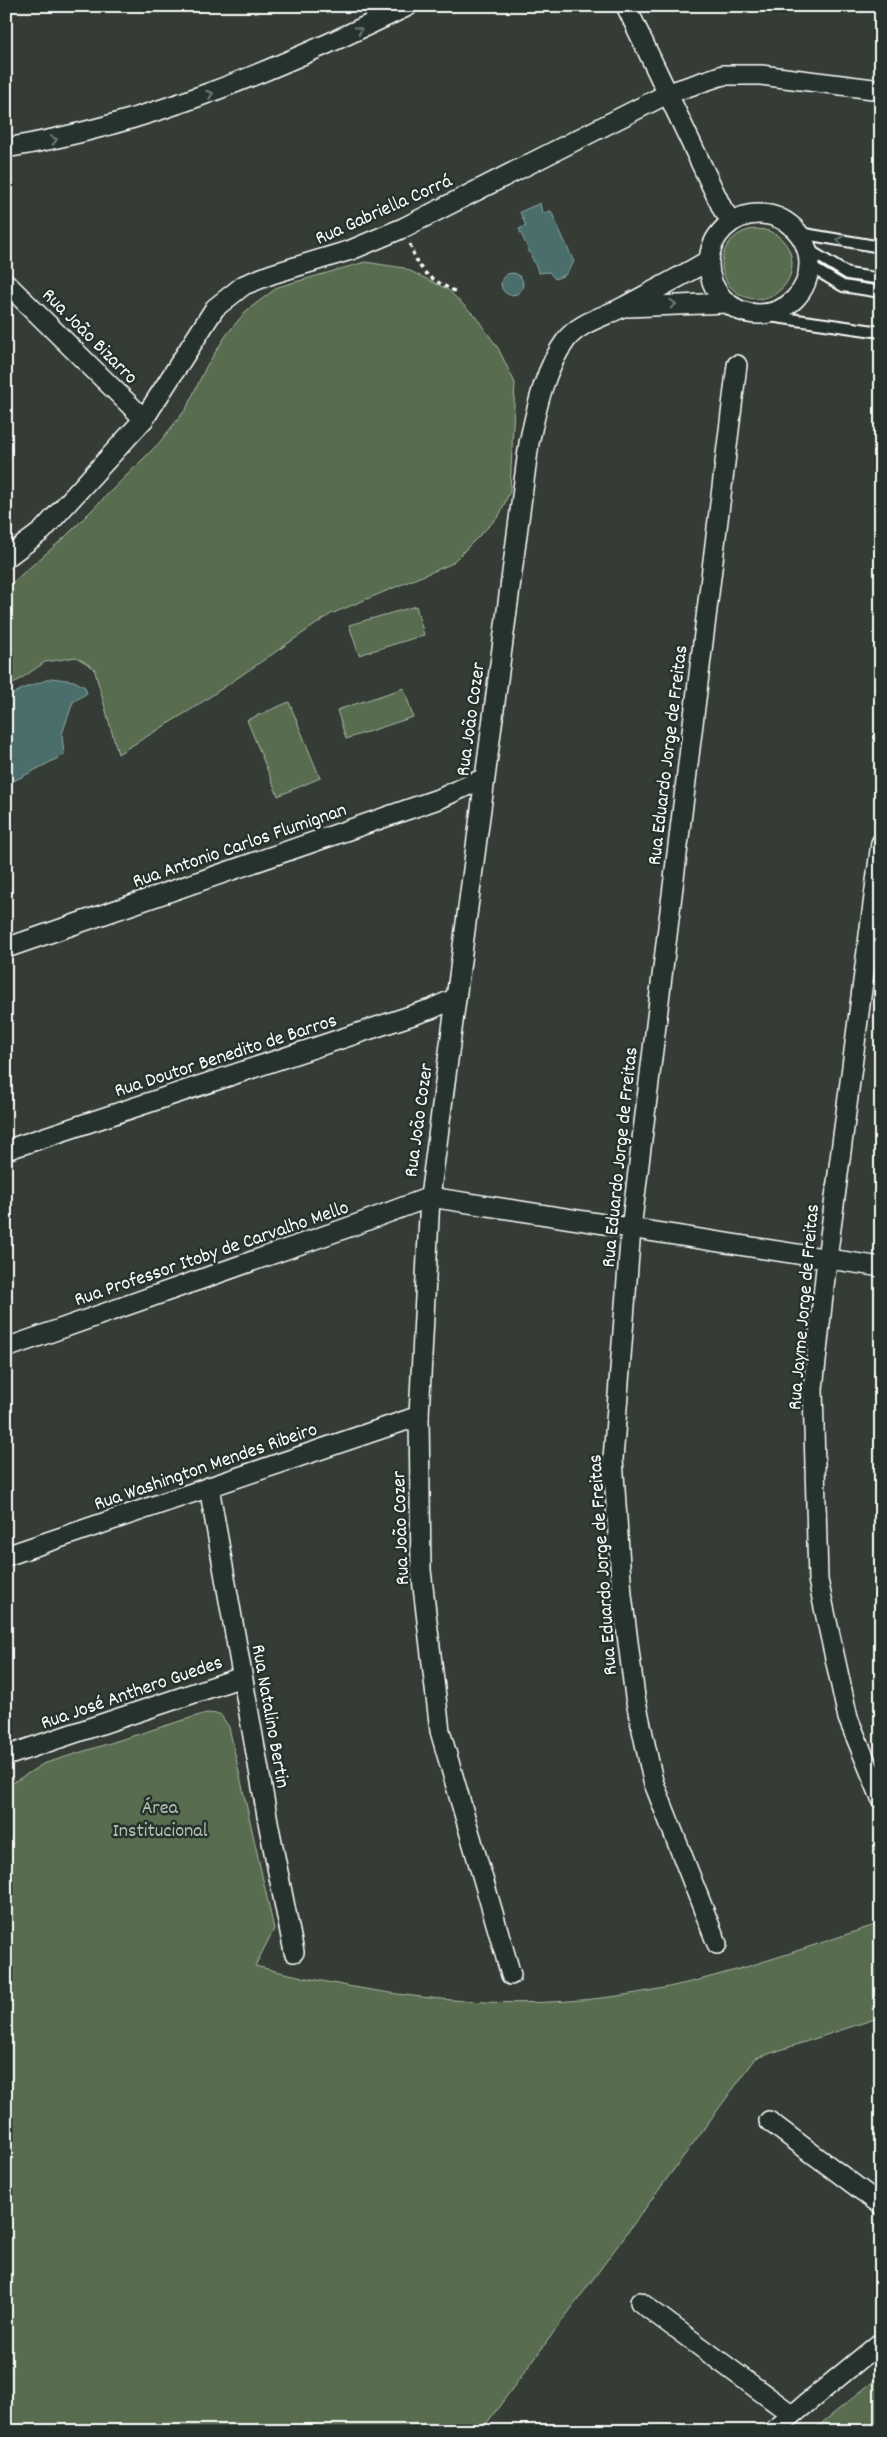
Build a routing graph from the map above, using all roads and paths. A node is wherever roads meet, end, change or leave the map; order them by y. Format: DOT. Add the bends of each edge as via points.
graph roads {
  1 [pos="408,6"];
  2 [pos="626,6"];
  3 [pos="881,90"];
  4 [pos="669,93"];
  5 [pos="6,148"];
  6 [pos="732,221"];
  7 [pos="403,228"];
  8 [pos="881,247"];
  9 [pos="805,249"];
  10 [pos="709,260"];
  11 [pos="881,279"];
  12 [pos="7,285"];
  13 [pos="456,292"];
  14 [pos="881,292"];
  15 [pos="727,303"];
  16 [pos="624,307"];
  17 [pos="776,312"];
  18 [pos="756,314"];
  19 [pos="881,325"];
  20 [pos="881,332"];
  21 [pos="737,366"];
  22 [pos="144,419"];
  23 [pos="6,558"];
  24 [pos="484,778"];
  25 [pos="881,843"];
  26 [pos="6,948"];
  27 [pos="456,998"];
  28 [pos="6,1150"];
  29 [pos="430,1197"];
  30 [pos="630,1229"];
  31 [pos="827,1259"];
  32 [pos="881,1267"];
  33 [pos="6,1348"];
  34 [pos="419,1416"];
  35 [pos="210,1487"];
  36 [pos="6,1556"];
  37 [pos="242,1677"];
  38 [pos="6,1756"];
  39 [pos="881,1798"];
  40 [pos="717,1944"];
  41 [pos="294,1952"];
  42 [pos="511,1975"];
  43 [pos="770,2120"];
  44 [pos="881,2204"];
  45 [pos="640,2302"];
  46 [pos="881,2342"];
  47 [pos="791,2414"];
  48 [pos="773,2431"];
  5 -- 1 [label="street, one-way" via="56,140 166,110 319,49"];
  2 -- 4 [label="street"];
  3 -- 4 [label="street, Rua Gabriella Corrá" via="761,75 723,75"];
  4 -- 6 [label="street" via="723,210"];
  4 -- 7 [label="street, Rua Gabriella Corrá"];
  6 -- 9 [label="street" via="755,214 780,218"];
  6 -- 10 [label="street" via="716,238"];
  7 -- 13 [label="path" via="417,265 426,275"];
  7 -- 22 [label="street, Rua Gabriella Corrá" via="351,250 244,285 215,308"];
  8 -- 9 [label="lane, one-way"];
  9 -- 11 [label="lane" via="848,274"];
  9 -- 14 [label="lane" via="843,286"];
  9 -- 17 [label="street" via="805,286 793,302"];
  10 -- 15 [label="street" via="713,284"];
  10 -- 16 [label="street, Rua João Cozer"];
  12 -- 22 [label="street, Rua João Bizarro"];
  16 -- 15 [label="street, Rua João Cozer, one-way"];
  15 -- 18 [label="street"];
  16 -- 24 [label="street, Rua João Cozer" via="594,320 567,338 550,368 541,393 529,443"];
  17 -- 18 [label="street"];
  17 -- 19 [label="lane"];
  18 -- 20 [label="lane"];
  21 -- 30 [label="street, Rua Eduardo Jorge de Freitas"];
  22 -- 23 [label="street, Rua Gabriella Corrá" via="42,530"];
  24 -- 26 [label="street, Rua Antonio Carlos Flumignan" via="441,798"];
  24 -- 27 [label="street, Rua João Cozer"];
  25 -- 31 [label="street, Rua Jayme Jorge de Freitas"];
  27 -- 28 [label="street, Rua Doutor Benedito de Barros"];
  27 -- 29 [label="street, Rua João Cozer"];
  29 -- 30 [label="street"];
  29 -- 33 [label="street, Rua Professor Itoby de Carvalho Mello"];
  29 -- 34 [label="street, Rua João Cozer"];
  30 -- 31 [label="street"];
  30 -- 40 [label="street, Rua Eduardo Jorge de Freitas" via="613,1459 622,1596 635,1697 653,1781"];
  31 -- 32 [label="street"];
  31 -- 39 [label="street, Rua Jayme Jorge de Freitas" via="813,1389 818,1580 848,1718"];
  34 -- 35 [label="street, Rua Washington Mendes Ribeiro"];
  34 -- 42 [label="street, Rua João Cozer" via="421,1570 440,1731"];
  35 -- 36 [label="street, Rua Washington Mendes Ribeiro"];
  35 -- 37 [label="street, Rua Natalino Bertin"];
  37 -- 38 [label="street, Rua José Anthero Guedes"];
  37 -- 41 [label="street, Rua Natalino Bertin"];
  43 -- 44 [label="street"];
  45 -- 47 [label="street"];
  46 -- 47 [label="street"];
  47 -- 48 [label="street"];
}
